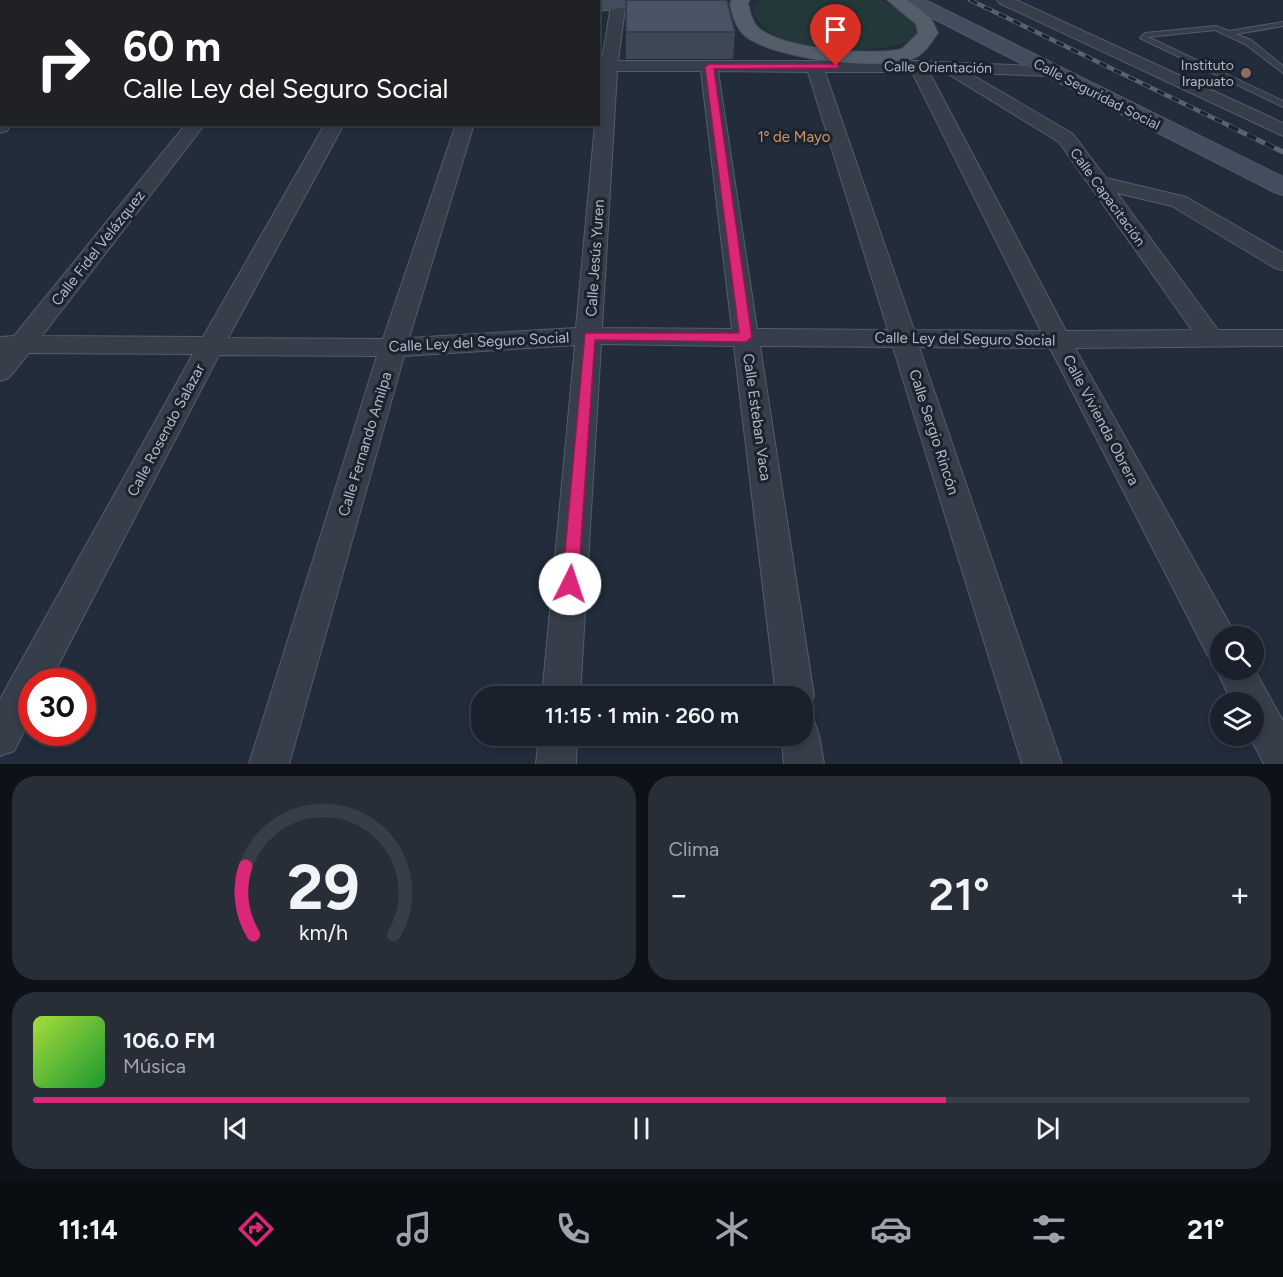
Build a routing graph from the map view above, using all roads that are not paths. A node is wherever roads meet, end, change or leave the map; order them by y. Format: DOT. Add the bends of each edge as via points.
graph roads {
  1 [pos="648,0"];
  2 [pos="741,0"];
  3 [pos="896,0"];
  4 [pos="911,0"];
  5 [pos="1004,0"];
  6 [pos="1040,0"];
  7 [pos="612,3"];
  8 [pos="1283,24"];
  9 [pos="1228,33"];
  10 [pos="1084,36"];
  11 [pos="609,66"];
  12 [pos="815,66"];
  13 [pos="917,66"];
  14 [pos="948,66"];
  15 [pos="709,67"];
  16 [pos="1283,70"];
  17 [pos="1051,71"];
  18 [pos="1283,104"];
  19 [pos="194,126"];
  20 [pos="334,126"];
  21 [pos="464,126"];
  22 [pos="1283,130"];
  23 [pos="1099,183"];
  24 [pos="1283,187"];
  25 [pos="1283,263"];
  26 [pos="589,336"];
  27 [pos="746,337"];
  28 [pos="903,338"];
  29 [pos="1283,338"];
  30 [pos="1211,339"];
  31 [pos="1058,340"];
  32 [pos="11,345"];
  33 [pos="211,346"];
  34 [pos="393,348"];
  35 [pos="0,372"];
  36 [pos="1211,626"];
  37 [pos="562,686"];
  38 [pos="794,686"];
  39 [pos="1264,725"];
  40 [pos="0,736"];
  41 [pos="557,746"];
  42 [pos="802,746"];
  43 [pos="1283,760"];
  44 [pos="269,764"];
  45 [pos="556,764"];
  46 [pos="804,764"];
  47 [pos="1042,764"];
  1 -- 7 [label="street"];
  2 -- 3 [label="main road" via="741,17 752,32 788,48 840,56 905,55 919,47 928,33 924,22"];
  4 -- 17 [label="street, Calle Seguridad Social"];
  5 -- 10 [label="street"];
  6 -- 10 [label="street" via="1066,15"];
  7 -- 11 [label="street, Calle Jesús Yuren"];
  8 -- 9 [label="lane"];
  9 -- 16 [label="lane" via="1248,42"];
  9 -- 18 [label="lane" via="1216,28 1144,38"];
  10 -- 22 [label="street"];
  11 -- 15 [label="street, Calle Orientación"];
  11 -- 26 [label="street, Calle Jesús Yuren"];
  12 -- 13 [label="street, Calle Orientación"];
  12 -- 15 [label="street, Calle Orientación"];
  12 -- 28 [label="street, Calle Sergio Rincón"];
  13 -- 14 [label="street, Calle Orientación"];
  13 -- 31 [label="street, Calle Vivienda Obrera"];
  14 -- 17 [label="street, Calle Orientación"];
  14 -- 23 [label="street, Calle Capacitación" via="1066,138"];
  15 -- 27 [label="street, Calle Esteban Vaca"];
  17 -- 24 [label="street, Calle Seguridad Social"];
  19 -- 32 [label="street, Calle Fidel Velázquez"];
  20 -- 33 [label="street, Calle Rosendo Salazar"];
  21 -- 34 [label="street, Calle Fernando Amilpa"];
  23 -- 25 [label="street" via="1179,201"];
  23 -- 30 [label="street, Calle Capacitación"];
  26 -- 27 [label="street, Calle Ley del Seguro Social"];
  26 -- 34 [label="street, Calle Ley del Seguro Social"];
  26 -- 37 [label="street, Calle Jesús Yuren"];
  27 -- 28 [label="street, Calle Ley del Seguro Social"];
  27 -- 38 [label="street, Calle Esteban Vaca"];
  28 -- 31 [label="street, Calle Ley del Seguro Social"];
  28 -- 47 [label="street, Calle Sergio Rincón"];
  29 -- 30 [label="street, Calle Ley del Seguro Social"];
  30 -- 31 [label="street, Calle Ley del Seguro Social"];
  31 -- 36 [label="street, Calle Vivienda Obrera"];
  32 -- 33 [label="street, Calle Ley del Seguro Social"];
  32 -- 35 [label="street, Calle Fidel Velázquez"];
  33 -- 34 [label="street, Calle Ley del Seguro Social"];
  33 -- 40 [label="street, Calle Rosendo Salazar"];
  34 -- 44 [label="street, Calle Fernando Amilpa"];
  39 -- 43 [label="street"];
  41 -- 45 [label="street"];
  42 -- 46 [label="street"];
}
